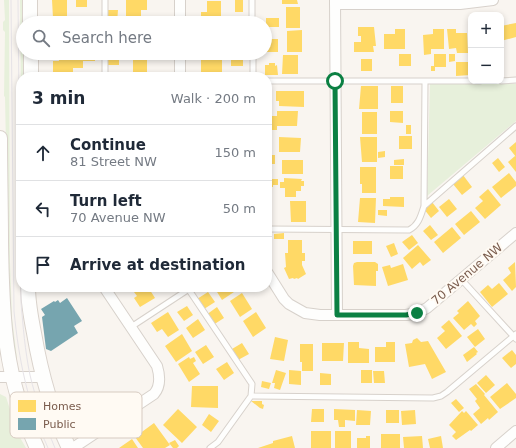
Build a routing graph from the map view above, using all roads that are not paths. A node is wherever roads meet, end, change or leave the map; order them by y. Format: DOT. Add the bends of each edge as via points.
graph roads {
  1 [pos="30,0"];
  2 [pos="104,0"];
  3 [pos="180,0"];
  4 [pos="252,0"];
  5 [pos="493,0"];
  6 [pos="335,2"];
  7 [pos="422,2"];
  8 [pos="30,16"];
  9 [pos="105,16"];
  10 [pos="180,16"];
  11 [pos="252,16"];
  12 [pos="31,60"];
  13 [pos="105,60"];
  14 [pos="180,60"];
  15 [pos="253,60"];
  16 [pos="31,72"];
  17 [pos="105,72"];
  18 [pos="180,72"];
  19 [pos="253,72"];
  20 [pos="516,80"];
  21 [pos="272,81"];
  22 [pos="335,81"];
  23 [pos="468,81"];
  24 [pos="504,81"];
  25 [pos="425,82"];
  26 [pos="516,126"];
  27 [pos="0,138"];
  28 [pos="424,206"];
  29 [pos="272,229"];
  30 [pos="336,229"];
  31 [pos="516,233"];
  32 [pos="461,279"];
  33 [pos="272,280"];
  34 [pos="29,292"];
  35 [pos="107,292"];
  36 [pos="183,292"];
  37 [pos="192,292"];
  38 [pos="1,294"];
  39 [pos="337,315"];
  40 [pos="131,326"];
  41 [pos="515,336"];
  42 [pos="6,377"];
  43 [pos="42,377"];
  44 [pos="13,392"];
  45 [pos="47,392"];
  46 [pos="251,396"];
  47 [pos="142,402"];
  48 [pos="516,431"];
  49 [pos="33,438"];
  50 [pos="64,438"];
  51 [pos="88,438"];
  52 [pos="37,448"];
  53 [pos="69,448"];
  54 [pos="73,448"];
  55 [pos="210,448"];
  56 [pos="496,448"];
  1 -- 8 [label="main road"];
  2 -- 9 [label="lane"];
  3 -- 10 [label="street"];
  4 -- 11 [label="lane"];
  5 -- 7 [label="street" via="460,4"];
  6 -- 7 [label="street"];
  6 -- 22 [label="street"];
  12 -- 16 [label="main road"];
  13 -- 17 [label="lane"];
  14 -- 18 [label="street"];
  15 -- 19 [label="lane"];
  20 -- 24 [label="lane"];
  21 -- 22 [label="lane"];
  22 -- 25 [label="lane"];
  22 -- 30 [label="street"];
  23 -- 25 [label="lane"];
  25 -- 28 [label="lane"];
  26 -- 28 [label="lane"];
  27 -- 38 [label="main road"];
  28 -- 30 [label="lane" via="419,220 409,230"];
  29 -- 30 [label="lane"];
  30 -- 39 [label="street"];
  31 -- 32 [label="street, 70 Avenue NW"];
  32 -- 39 [label="street, 70 Avenue NW" via="427,308 417,313"];
  32 -- 41 [label="lane"];
  33 -- 39 [label="street, 70 Avenue NW" via="284,299 297,309 312,314"];
  34 -- 43 [label="main road"];
  35 -- 40 [label="street"];
  36 -- 40 [label="lane"];
  37 -- 46 [label="lane" via="252,384"];
  38 -- 42 [label="main road"];
  40 -- 47 [label="street" via="157,366 160,377 157,390"];
  41 -- 46 [label="lane" via="441,396"];
  42 -- 43 [label="street"];
  42 -- 44 [label="main road"];
  43 -- 45 [label="main road"];
  46 -- 55 [label="lane" via="218,442"];
  48 -- 56 [label="street"];
  49 -- 52 [label="main road"];
  50 -- 53 [label="main road"];
  51 -- 54 [label="street"];
}
